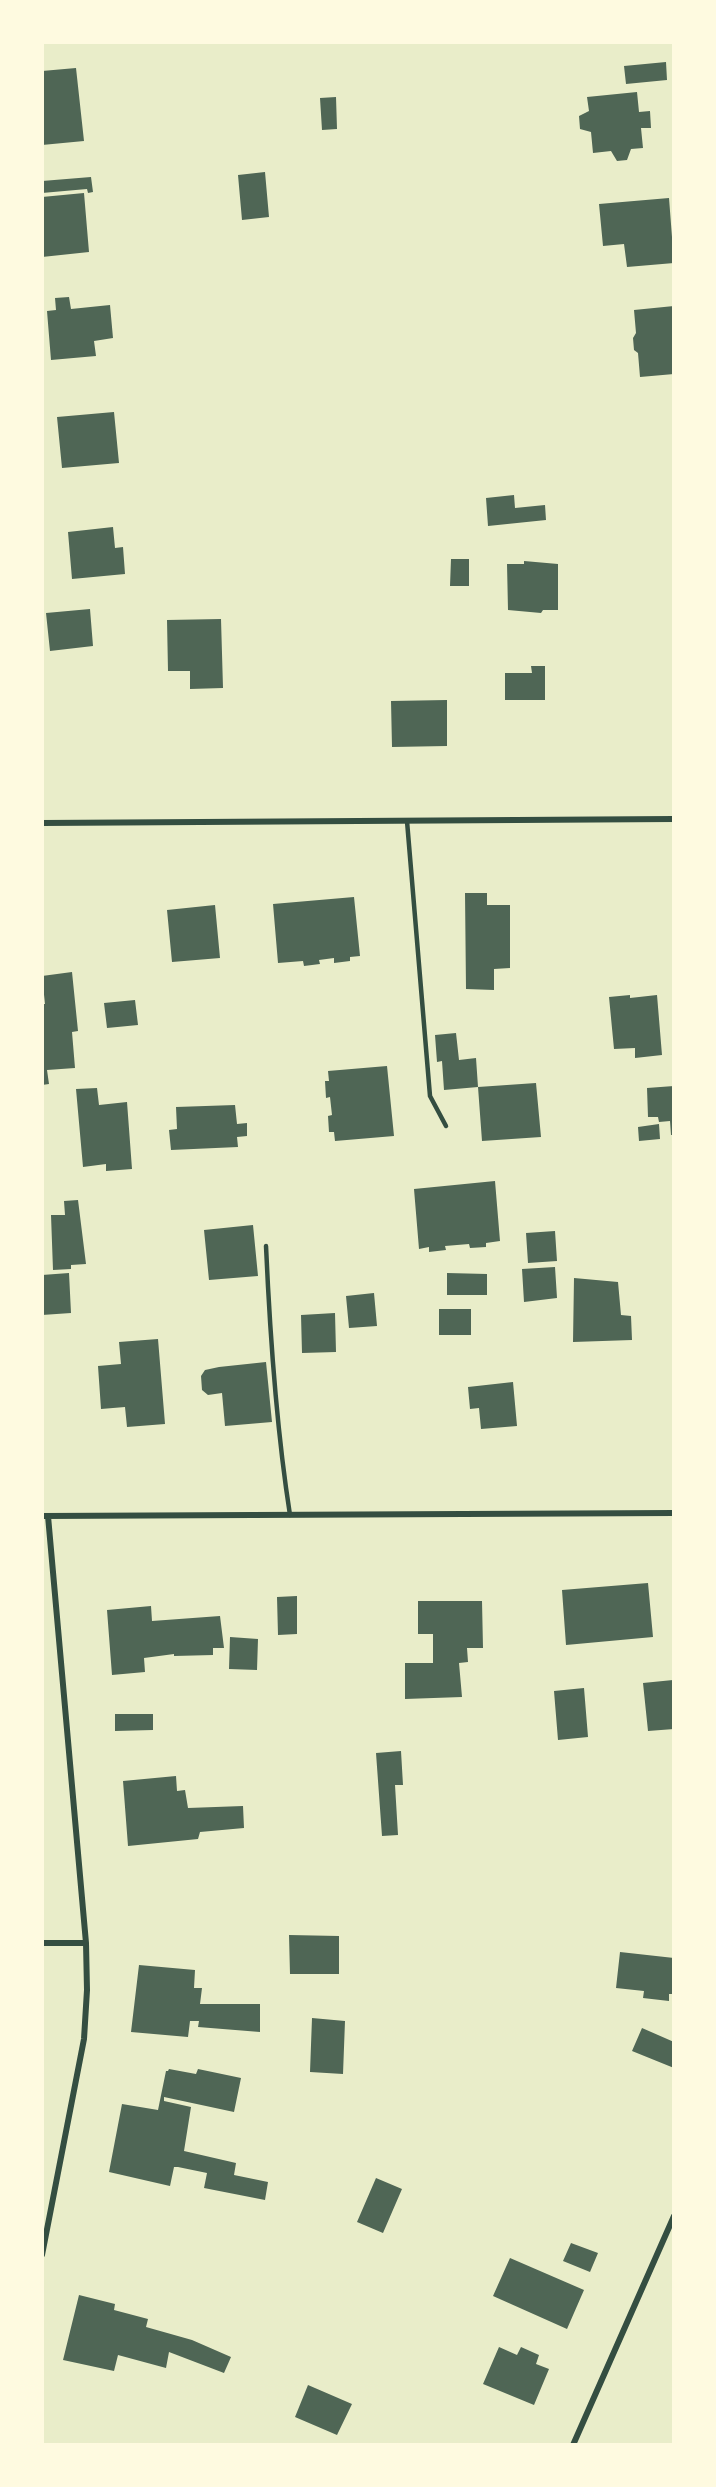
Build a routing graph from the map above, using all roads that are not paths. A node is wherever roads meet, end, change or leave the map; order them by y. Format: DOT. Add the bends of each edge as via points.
graph roads {
  1 [pos="674,819"];
  2 [pos="407,821"];
  3 [pos="42,823"];
  4 [pos="446,1126"];
  5 [pos="266,1246"];
  6 [pos="674,1513"];
  7 [pos="290,1515"];
  8 [pos="45,1516"];
  9 [pos="42,1943"];
  10 [pos="86,1943"];
  11 [pos="674,2216"];
  12 [pos="42,2255"];
  13 [pos="573,2445"];
  1 -- 2 [label="street"];
  2 -- 3 [label="street"];
  2 -- 4 [label="lane" via="430,1096"];
  5 -- 7 [label="lane" via="269,1323"];
  6 -- 7 [label="street"];
  7 -- 8 [label="street"];
  8 -- 10 [label="street"];
  9 -- 10 [label="street"];
  10 -- 12 [label="street" via="84,2039"];
  11 -- 13 [label="street"];
}
